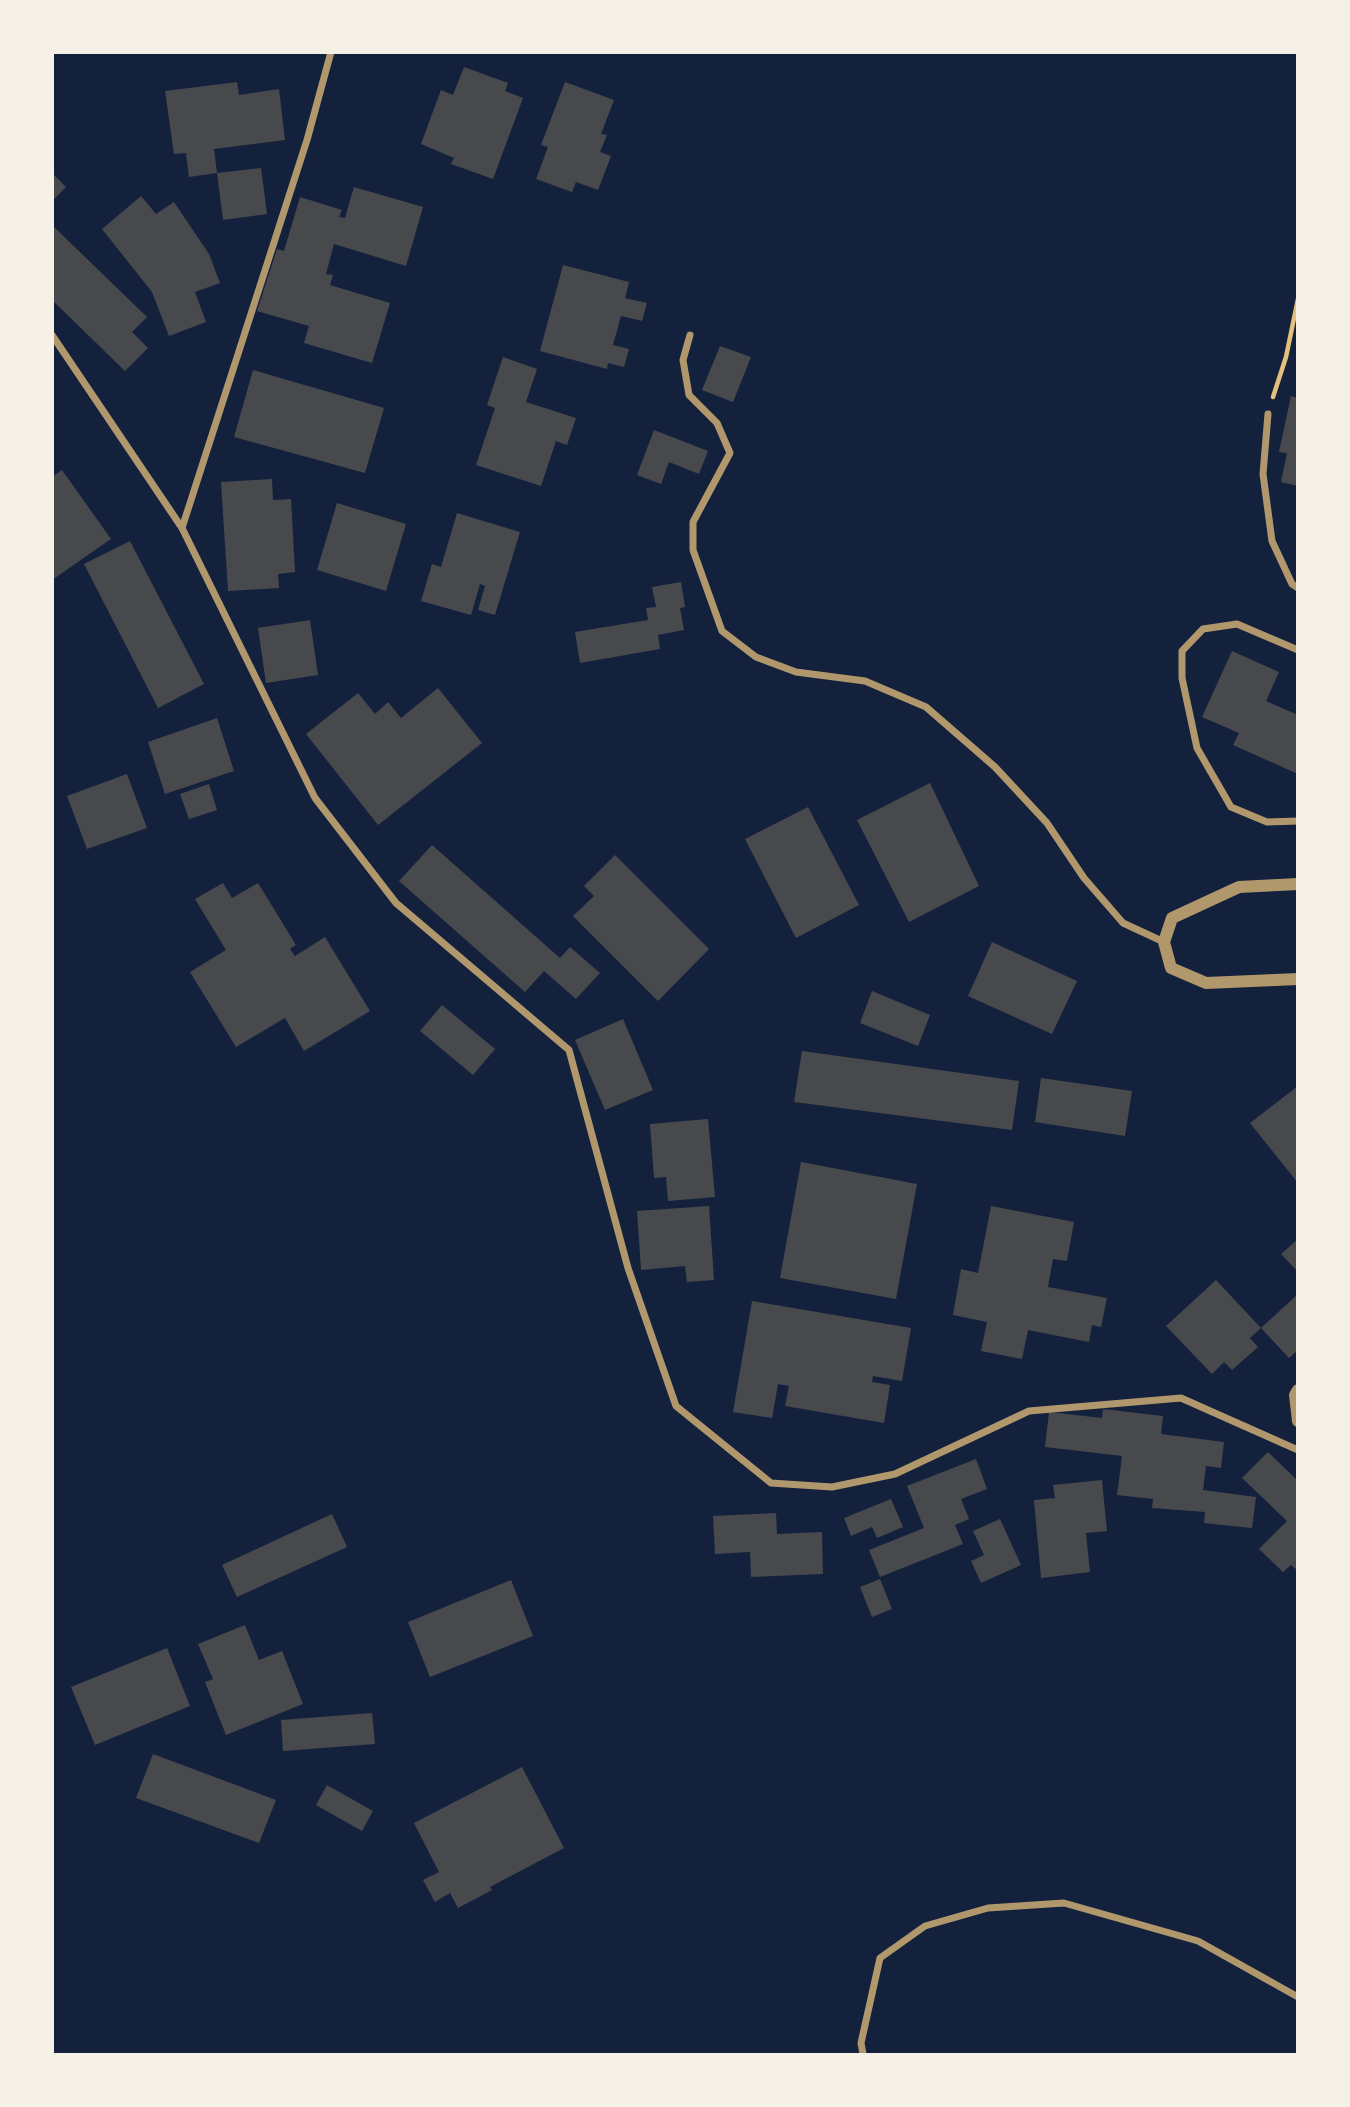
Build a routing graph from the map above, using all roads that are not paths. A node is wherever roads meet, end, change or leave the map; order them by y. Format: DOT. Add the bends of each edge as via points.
graph roads {
  1 [pos="331,52"];
  2 [pos="52,335"];
  3 [pos="690,335"];
  4 [pos="1268,414"];
  5 [pos="182,528"];
  6 [pos="1297,588"];
  7 [pos="1297,650"];
  8 [pos="1297,821"];
  9 [pos="1297,884"];
  10 [pos="1164,942"];
  11 [pos="1297,979"];
  12 [pos="1297,1390"];
  13 [pos="1297,1421"];
  14 [pos="1297,1450"];
  15 [pos="1297,1997"];
  16 [pos="863,2054"];
  1 -- 5 [label="street"];
  2 -- 5 [label="street"];
  3 -- 10 [label="street" via="683,360 689,395 717,423 730,453 693,522 693,550 722,631 756,657 796,672 865,681 926,707 995,766 1047,823 1084,878 1123,923"];
  4 -- 6 [label="street" via="1263,474 1272,541"];
  5 -- 14 [label="street" via="315,798 396,903 569,1050 628,1268 676,1406 771,1483 820,1487 895,1474 1029,1411 1181,1398"];
  7 -- 8 [label="street" via="1237,624 1203,629 1182,651 1182,678 1198,748 1231,807 1267,822"];
  9 -- 10 [label="street" via="1239,887 1172,918"];
  10 -- 11 [label="street" via="1171,968 1206,983"];
  12 -- 13 [label="street"];
  15 -- 16 [label="street" via="1198,1941 1064,1903 988,1908 925,1926 880,1958 865,2022"];
}
